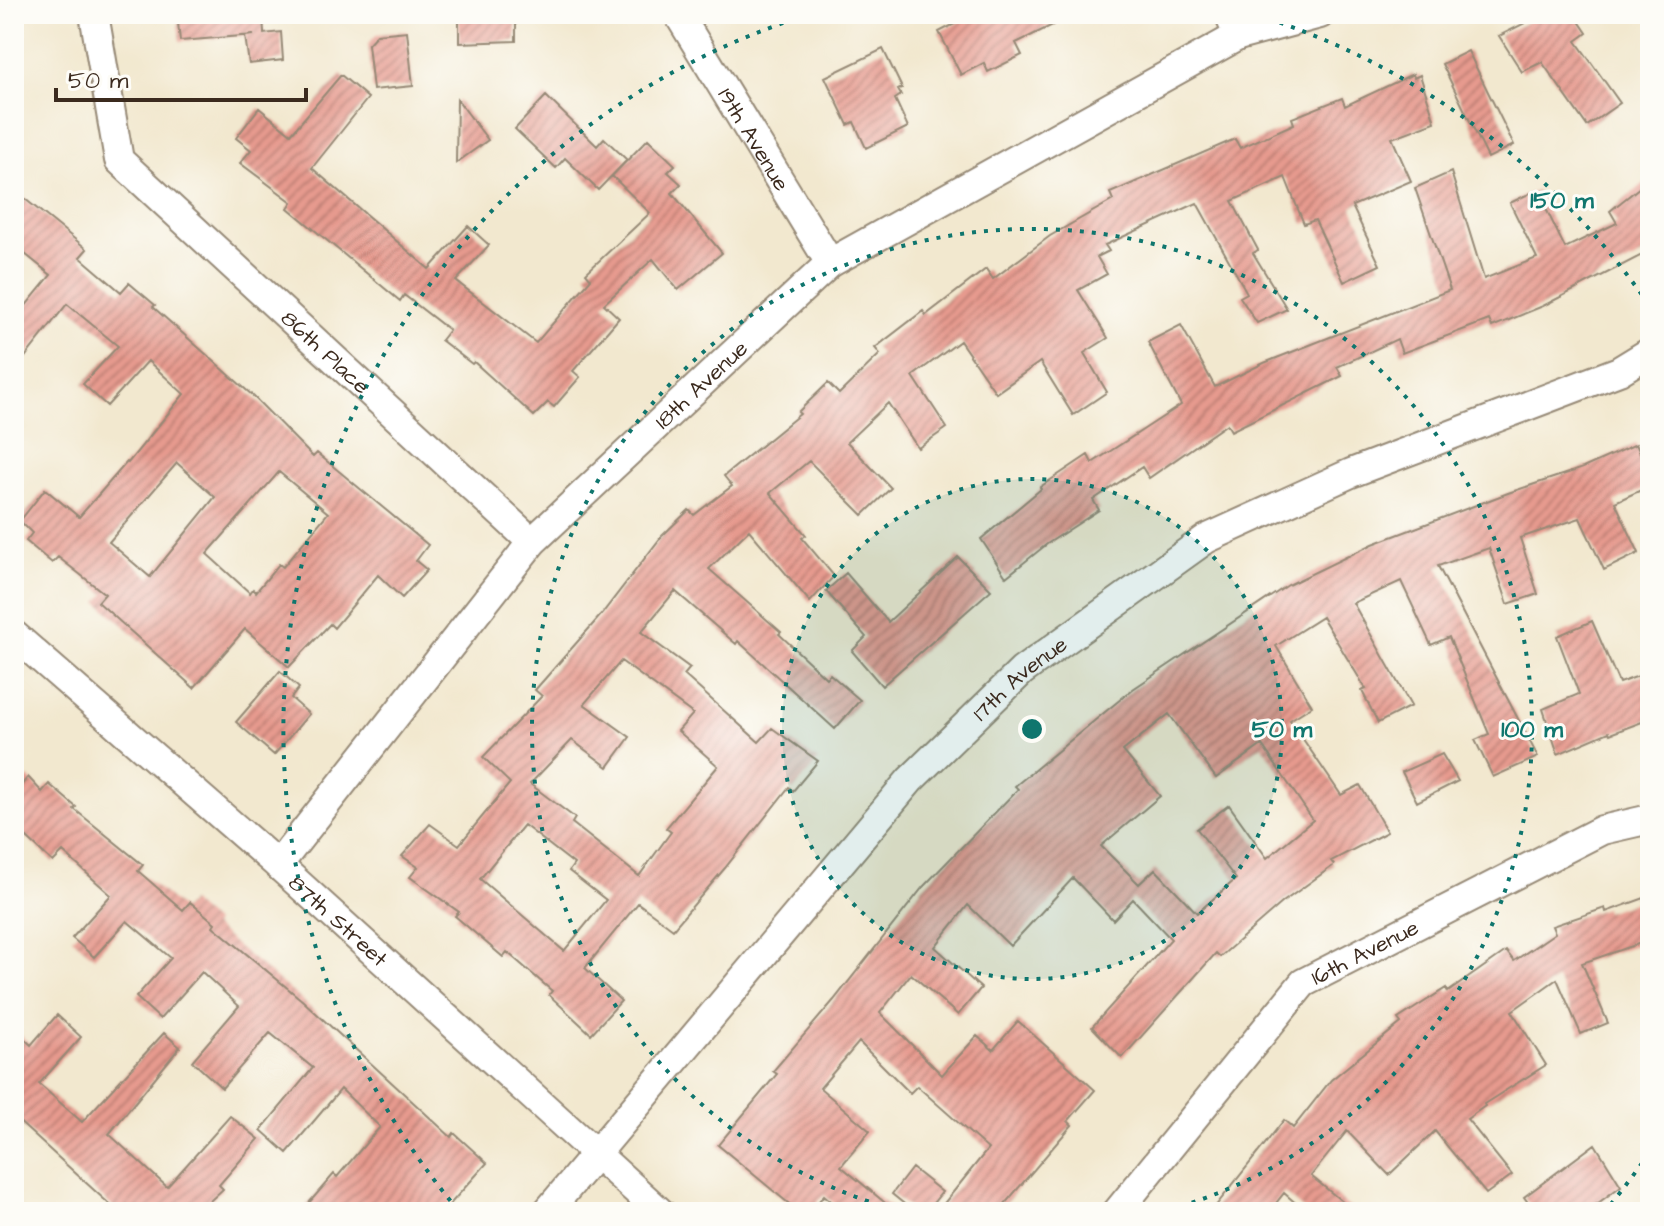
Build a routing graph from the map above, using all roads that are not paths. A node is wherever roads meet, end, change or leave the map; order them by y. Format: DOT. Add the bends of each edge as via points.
graph roads {
  1 [pos="94,14"];
  2 [pos="681,14"];
  3 [pos="1320,14"];
  4 [pos="1233,25"];
  5 [pos="830,263"];
  6 [pos="1650,352"];
  7 [pos="532,542"];
  8 [pos="14,635"];
  9 [pos="1650,819"];
  10 [pos="278,865"];
  11 [pos="596,1156"];
  12 [pos="547,1212"];
  13 [pos="660,1212"];
  14 [pos="1117,1212"];
  1 -- 7 [label="street, 86th Place" via="119,160"];
  2 -- 5 [label="street, 19th Avenue"];
  3 -- 4 [label="street, 18th Avenue"];
  4 -- 5 [label="street, 18th Avenue"];
  5 -- 7 [label="street, 18th Avenue"];
  6 -- 11 [label="street, 17th Avenue" via="1619,371 1351,473 1206,539 1022,671 910,780"];
  7 -- 10 [label="street, 18th Avenue"];
  8 -- 10 [label="street, 87th Street"];
  9 -- 14 [label="street, 16th Avenue" via="1602,830 1303,983"];
  10 -- 11 [label="street, 87th Street"];
  11 -- 12 [label="street, 17th Avenue"];
  11 -- 13 [label="street, 87th Street"];
}
